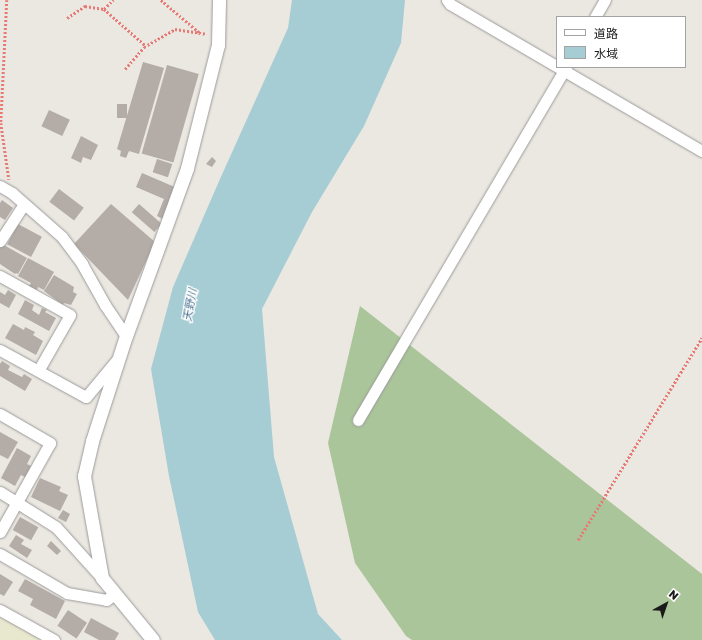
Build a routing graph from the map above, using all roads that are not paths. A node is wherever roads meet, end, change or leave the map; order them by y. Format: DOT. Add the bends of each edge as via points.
graph roads {
  1 [pos="219,0"];
  2 [pos="447,0"];
  3 [pos="605,0"];
  4 [pos="596,16"];
  5 [pos="556,64"];
  6 [pos="565,69"];
  7 [pos="702,151"];
  8 [pos="0,186"];
  9 [pos="24,204"];
  10 [pos="0,241"];
  11 [pos="0,276"];
  12 [pos="126,336"];
  13 [pos="0,350"];
  14 [pos="119,358"];
  15 [pos="38,371"];
  16 [pos="0,414"];
  17 [pos="358,420"];
  18 [pos="0,492"];
  19 [pos="17,504"];
  20 [pos="0,532"];
  21 [pos="0,554"];
  22 [pos="102,578"];
  23 [pos="115,594"];
  24 [pos="0,610"];
  25 [pos="54,640"];
  26 [pos="153,640"];
  1 -- 12 [label="street" via="218,45 187,168"];
  2 -- 5 [label="street"];
  3 -- 4 [label="street"];
  6 -- 7 [label="street"];
  6 -- 17 [label="street"];
  8 -- 9 [label="street"];
  9 -- 10 [label="street"];
  9 -- 12 [label="street" via="62,237 82,264"];
  11 -- 15 [label="street" via="70,315"];
  12 -- 14 [label="street"];
  13 -- 15 [label="street"];
  14 -- 15 [label="street" via="86,397"];
  14 -- 22 [label="street" via="92,441 84,476"];
  16 -- 19 [label="street" via="50,443"];
  18 -- 19 [label="street"];
  19 -- 20 [label="street"];
  19 -- 22 [label="street" via="56,527"];
  21 -- 23 [label="street" via="67,594 106,600"];
  22 -- 23 [label="street"];
  23 -- 26 [label="street"];
  24 -- 25 [label="street"];
}
